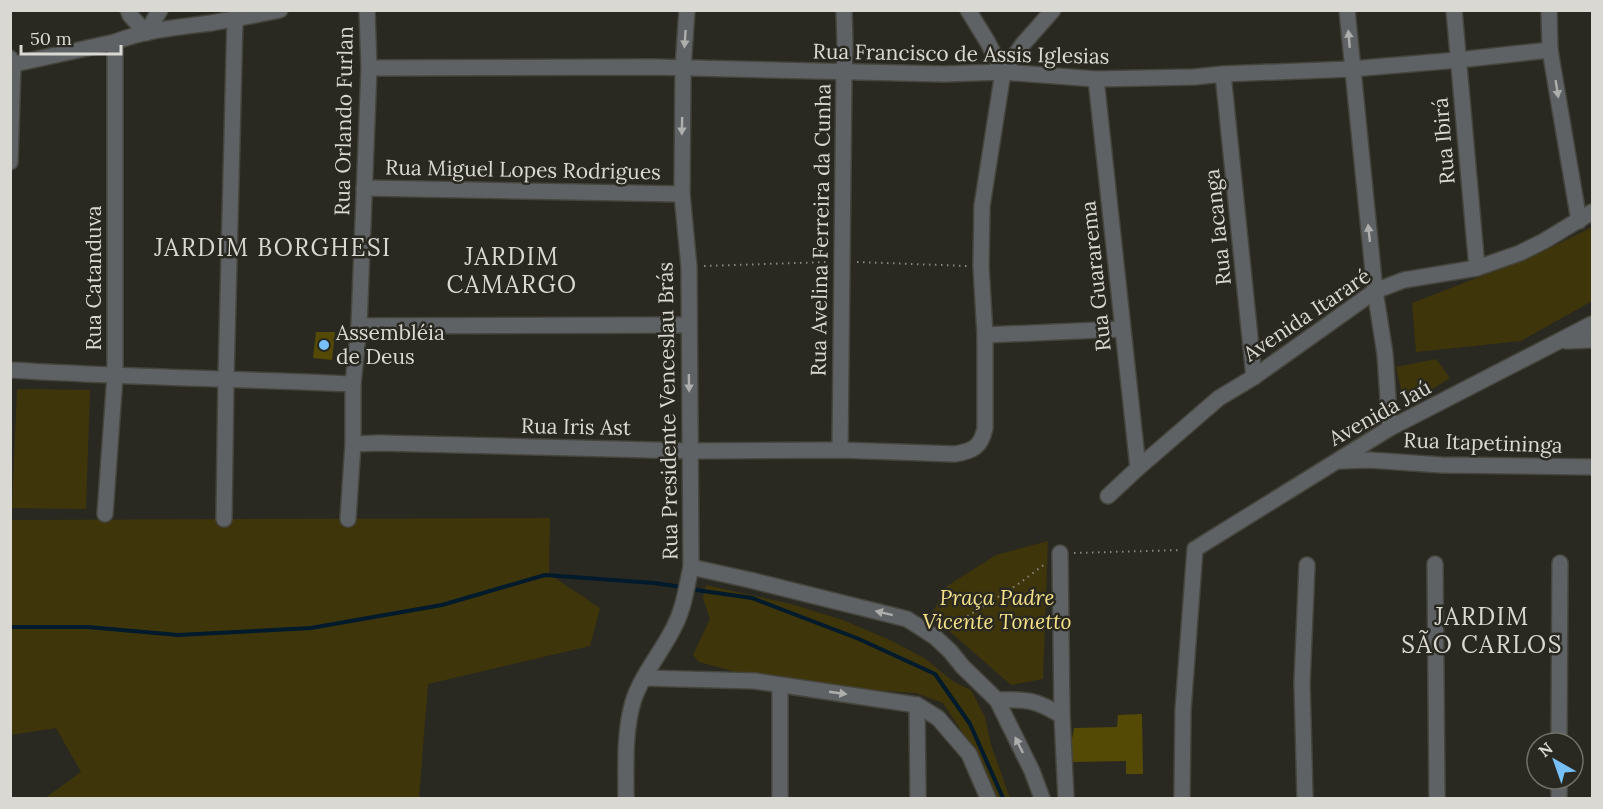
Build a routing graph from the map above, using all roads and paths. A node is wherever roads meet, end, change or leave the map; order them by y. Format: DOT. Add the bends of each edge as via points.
graph roads {
  1 [pos="128,10"];
  2 [pos="160,10"];
  3 [pos="280,10"];
  4 [pos="367,10"];
  5 [pos="687,10"];
  6 [pos="844,10"];
  7 [pos="968,10"];
  8 [pos="1053,10"];
  9 [pos="1347,10"];
  10 [pos="1454,10"];
  11 [pos="1549,10"];
  12 [pos="235,18"];
  13 [pos="146,33"];
  14 [pos="115,42"];
  15 [pos="1550,50"];
  16 [pos="1458,60"];
  17 [pos="11,62"];
  18 [pos="369,68"];
  19 [pos="683,68"];
  20 [pos="1352,69"];
  21 [pos="843,72"];
  22 [pos="1003,72"];
  23 [pos="1223,74"];
  24 [pos="1096,79"];
  25 [pos="10,162"];
  26 [pos="364,188"];
  27 [pos="682,194"];
  28 [pos="1593,212"];
  29 [pos="1579,221"];
  30 [pos="1477,268"];
  31 [pos="1375,291"];
  32 [pos="1593,324"];
  33 [pos="688,325"];
  34 [pos="359,326"];
  35 [pos="1122,329"];
  36 [pos="986,335"];
  37 [pos="1593,340"];
  38 [pos="1560,342"];
  39 [pos="10,370"];
  40 [pos="115,376"];
  41 [pos="1254,376"];
  42 [pos="226,379"];
  43 [pos="353,384"];
  44 [pos="1390,428"];
  45 [pos="353,444"];
  46 [pos="840,450"];
  47 [pos="690,451"];
  48 [pos="1337,461"];
  49 [pos="1593,466"];
  50 [pos="1138,468"];
  51 [pos="1108,496"];
  52 [pos="105,514"];
  53 [pos="224,519"];
  54 [pos="348,519"];
  55 [pos="1060,553"];
  56 [pos="1560,563"];
  57 [pos="1435,564"];
  58 [pos="1307,565"];
  59 [pos="690,574"];
  60 [pos="644,678"];
  61 [pos="780,685"];
  62 [pos="997,700"];
  63 [pos="917,705"];
  64 [pos="1062,716"];
  65 [pos="1559,731"];
  66 [pos="626,798"];
  67 [pos="780,798"];
  68 [pos="918,798"];
  69 [pos="988,798"];
  70 [pos="1042,798"];
  71 [pos="1066,798"];
  72 [pos="1182,798"];
  73 [pos="1305,798"];
  74 [pos="1437,798"];
  1 -- 13 [label="street"];
  2 -- 13 [label="street"];
  3 -- 12 [label="street"];
  4 -- 18 [label="street, Rua Orlando Furlan"];
  5 -- 19 [label="street, Rua Presidente Venceslau Brás, one-way"];
  6 -- 21 [label="street, Rua Avelina Ferreira da Cunha"];
  7 -- 22 [label="street"];
  8 -- 22 [label="street"];
  20 -- 9 [label="street, one-way"];
  10 -- 16 [label="street, Rua Ibirá"];
  11 -- 15 [label="street"];
  12 -- 13 [label="street"];
  12 -- 42 [label="street"];
  13 -- 14 [label="street"];
  14 -- 17 [label="street"];
  14 -- 40 [label="street, Rua Catanduva"];
  15 -- 16 [label="street, Rua Francisco de Assis Iglesias"];
  15 -- 29 [label="street, one-way"];
  16 -- 20 [label="street, Rua Francisco de Assis Iglesias"];
  16 -- 30 [label="street, Rua Ibirá"];
  17 -- 25 [label="street"];
  18 -- 19 [label="street, Rua Francisco de Assis Iglesias"];
  18 -- 26 [label="street, Rua Orlando Furlan"];
  19 -- 21 [label="street, Rua Francisco de Assis Iglesias"];
  19 -- 27 [label="street, Rua Presidente Venceslau Brás, one-way"];
  20 -- 23 [label="street, Rua Francisco de Assis Iglesias"];
  31 -- 20 [label="street, one-way"];
  21 -- 22 [label="street, Rua Francisco de Assis Iglesias"];
  21 -- 46 [label="street, Rua Avelina Ferreira da Cunha"];
  22 -- 24 [label="street, Rua Francisco de Assis Iglesias"];
  22 -- 36 [label="street" via="982,206"];
  23 -- 24 [label="street, Rua Francisco de Assis Iglesias"];
  23 -- 41 [label="street, Rua Iacanga"];
  24 -- 35 [label="street, Rua Guararema"];
  26 -- 27 [label="street, Rua Miguel Lopes Rodrigues"];
  26 -- 34 [label="street, Rua Orlando Furlan"];
  27 -- 33 [label="street, Rua Presidente Venceslau Brás" via="689,267"];
  28 -- 29 [label="street, Avenida Itararé"];
  29 -- 30 [label="street, Avenida Itararé" via="1520,253"];
  30 -- 31 [label="street, Avenida Itararé" via="1404,280"];
  31 -- 41 [label="street, Avenida Itararé"];
  31 -- 44 [label="street"];
  32 -- 38 [label="street, Avenida Jaú"];
  33 -- 34 [label="street"];
  33 -- 47 [label="street, Rua Presidente Venceslau Brás, one-way"];
  34 -- 43 [label="street, Rua Orlando Furlan"];
  35 -- 36 [label="street"];
  35 -- 50 [label="street, Rua Guararema"];
  36 -- 46 [label="street, Rua Iris Ast" via="985,429 976,447 954,454"];
  37 -- 38 [label="street"];
  38 -- 44 [label="street, Avenida Jaú"];
  39 -- 40 [label="street"];
  40 -- 42 [label="street"];
  40 -- 52 [label="street, Rua Catanduva"];
  41 -- 50 [label="street, Avenida Itararé" via="1220,398"];
  42 -- 43 [label="street"];
  42 -- 53 [label="street"];
  43 -- 45 [label="street, Rua Orlando Furlan"];
  44 -- 48 [label="street, Avenida Jaú"];
  45 -- 47 [label="street, Rua Iris Ast"];
  45 -- 54 [label="street, Rua Orlando Furlan"];
  46 -- 47 [label="street, Rua Iris Ast"];
  47 -- 59 [label="street, Rua Presidente Venceslau Brás"];
  48 -- 49 [label="street, Rua Itapetininga"];
  48 -- 72 [label="street, Avenida Jaú" via="1195,549 1183,710"];
  50 -- 51 [label="street, Avenida Itararé"];
  55 -- 64 [label="street"];
  56 -- 65 [label="street"];
  57 -- 74 [label="street"];
  58 -- 73 [label="street" via="1302,683"];
  59 -- 60 [label="street, Rua Presidente Venceslau Brás" via="685,603 674,628"];
  62 -- 59 [label="street, one-way" via="935,637 907,619 800,592"];
  60 -- 61 [label="street"];
  60 -- 66 [label="street, Rua Presidente Venceslau Brás" via="629,722"];
  61 -- 63 [label="street, one-way"];
  61 -- 67 [label="street"];
  62 -- 64 [label="street" via="1034,701"];
  70 -- 62 [label="street, one-way"];
  63 -- 68 [label="street"];
  63 -- 69 [label="street" via="938,718 969,754"];
  64 -- 71 [label="street"];
}
